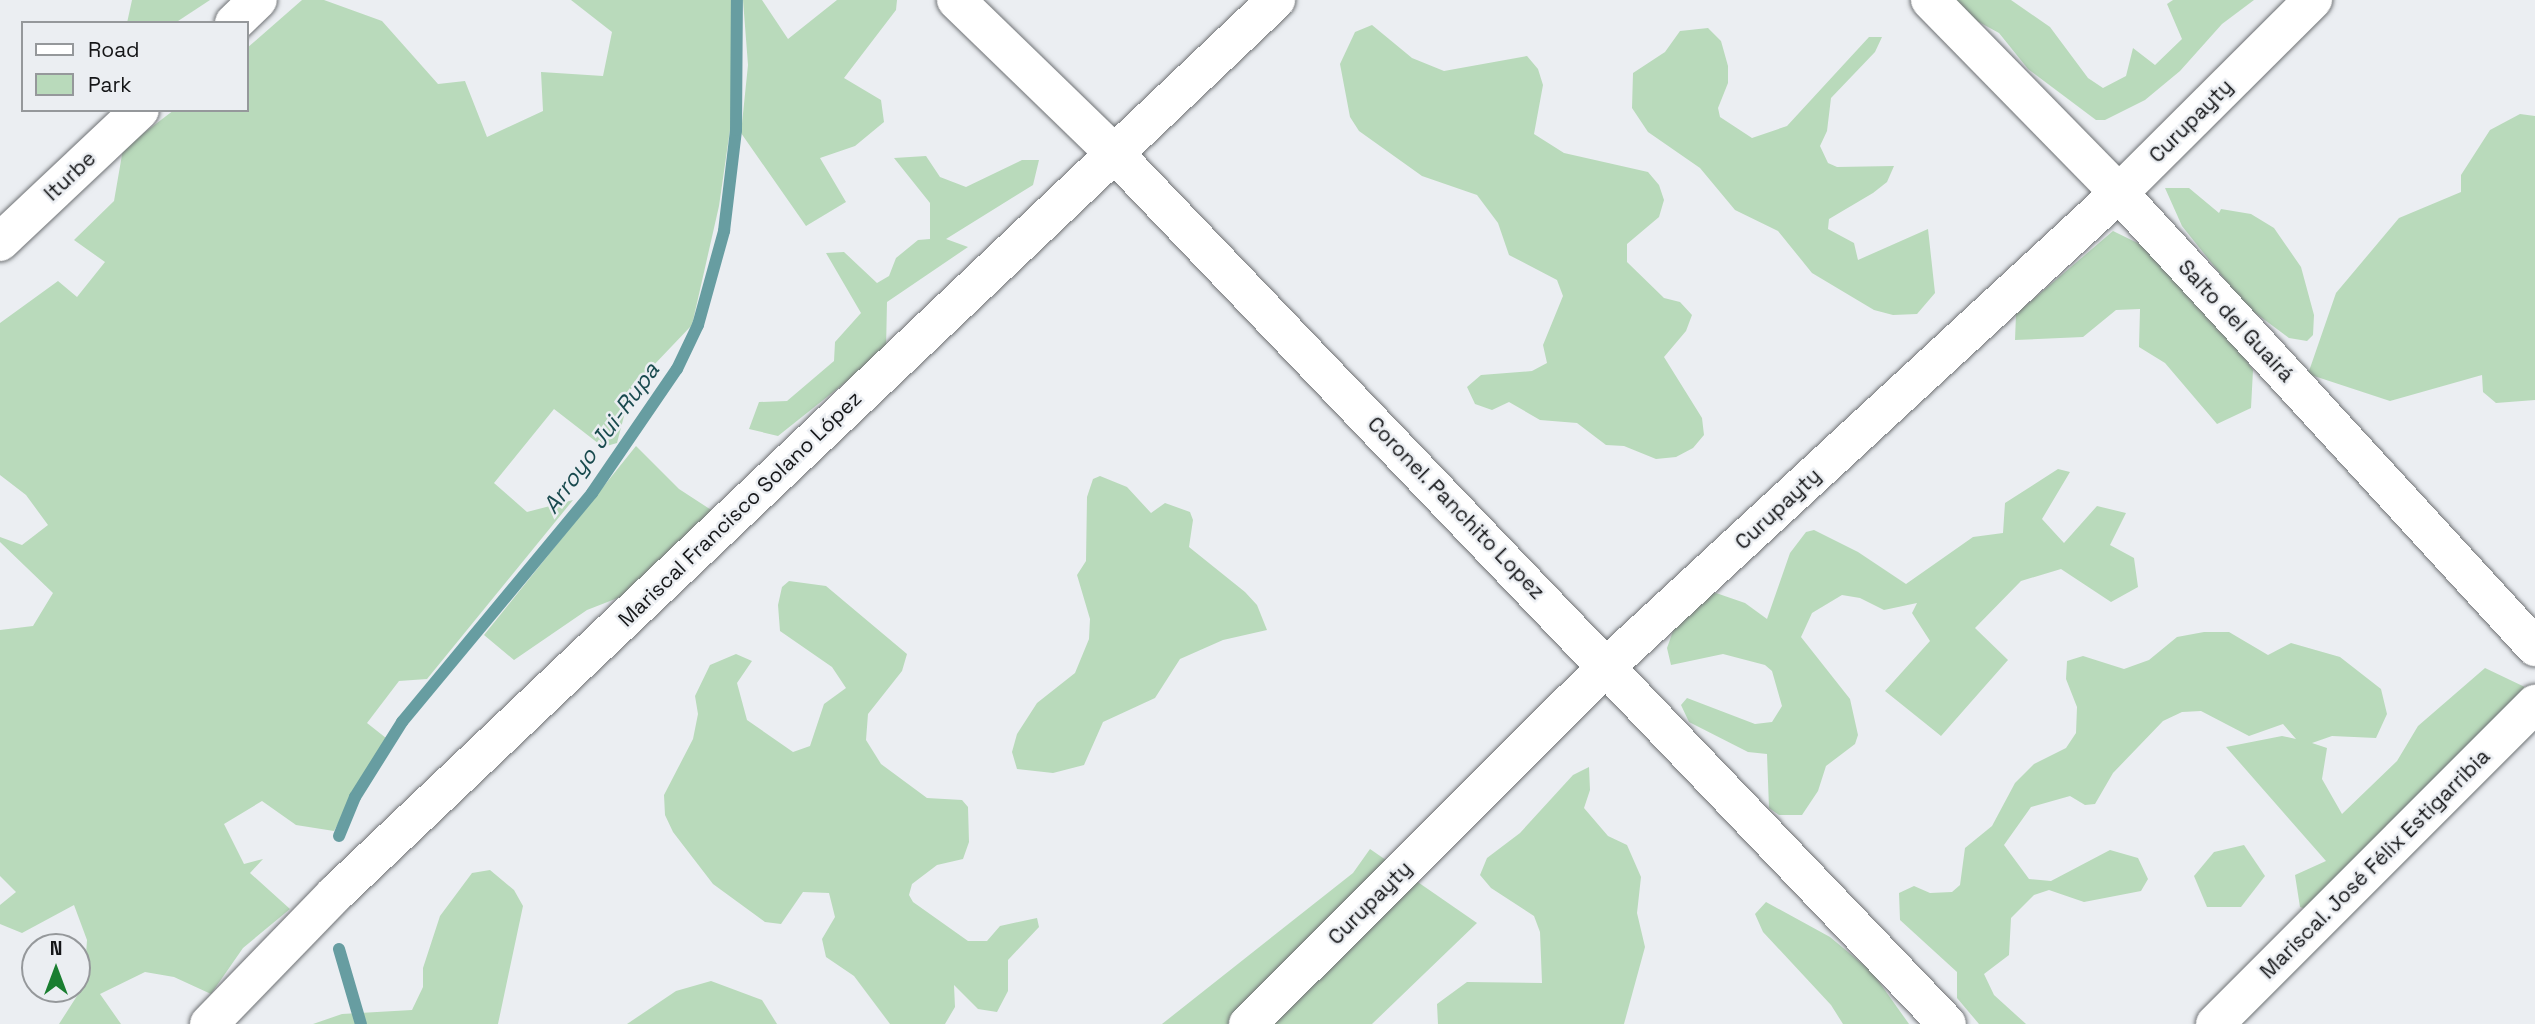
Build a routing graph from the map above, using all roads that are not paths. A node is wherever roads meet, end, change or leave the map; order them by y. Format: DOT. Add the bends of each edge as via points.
graph roads {
  1 [pos="258,0"];
  2 [pos="956,0"];
  3 [pos="1276,0"];
  4 [pos="1930,0"];
  5 [pos="2313,0"];
  6 [pos="236,21"];
  7 [pos="138,112"];
  8 [pos="1114,153"];
  9 [pos="2119,193"];
  10 [pos="0,242"];
  11 [pos="2535,647"];
  12 [pos="1608,665"];
  13 [pos="2535,704"];
  14 [pos="209,1024"];
  15 [pos="1248,1024"];
  16 [pos="1947,1024"];
  17 [pos="2216,1024"];
  1 -- 6 [label="street"];
  2 -- 8 [label="street, Coronel. Panchito Lopez"];
  3 -- 8 [label="street, Mariscal Francisco Solano López"];
  4 -- 9 [label="street, Salto del Guairá"];
  5 -- 9 [label="street, Curupayty"];
  7 -- 10 [label="street, Iturbe"];
  8 -- 12 [label="street, Coronel. Panchito Lopez"];
  8 -- 14 [label="street, Mariscal Francisco Solano López" via="335,894"];
  9 -- 11 [label="street, Salto del Guairá"];
  9 -- 12 [label="street, Curupayty"];
  12 -- 15 [label="street, Curupayty"];
  12 -- 16 [label="street, Coronel. Panchito Lopez"];
  13 -- 17 [label="street, Mariscal. José Félix Estigarribia"];
}
